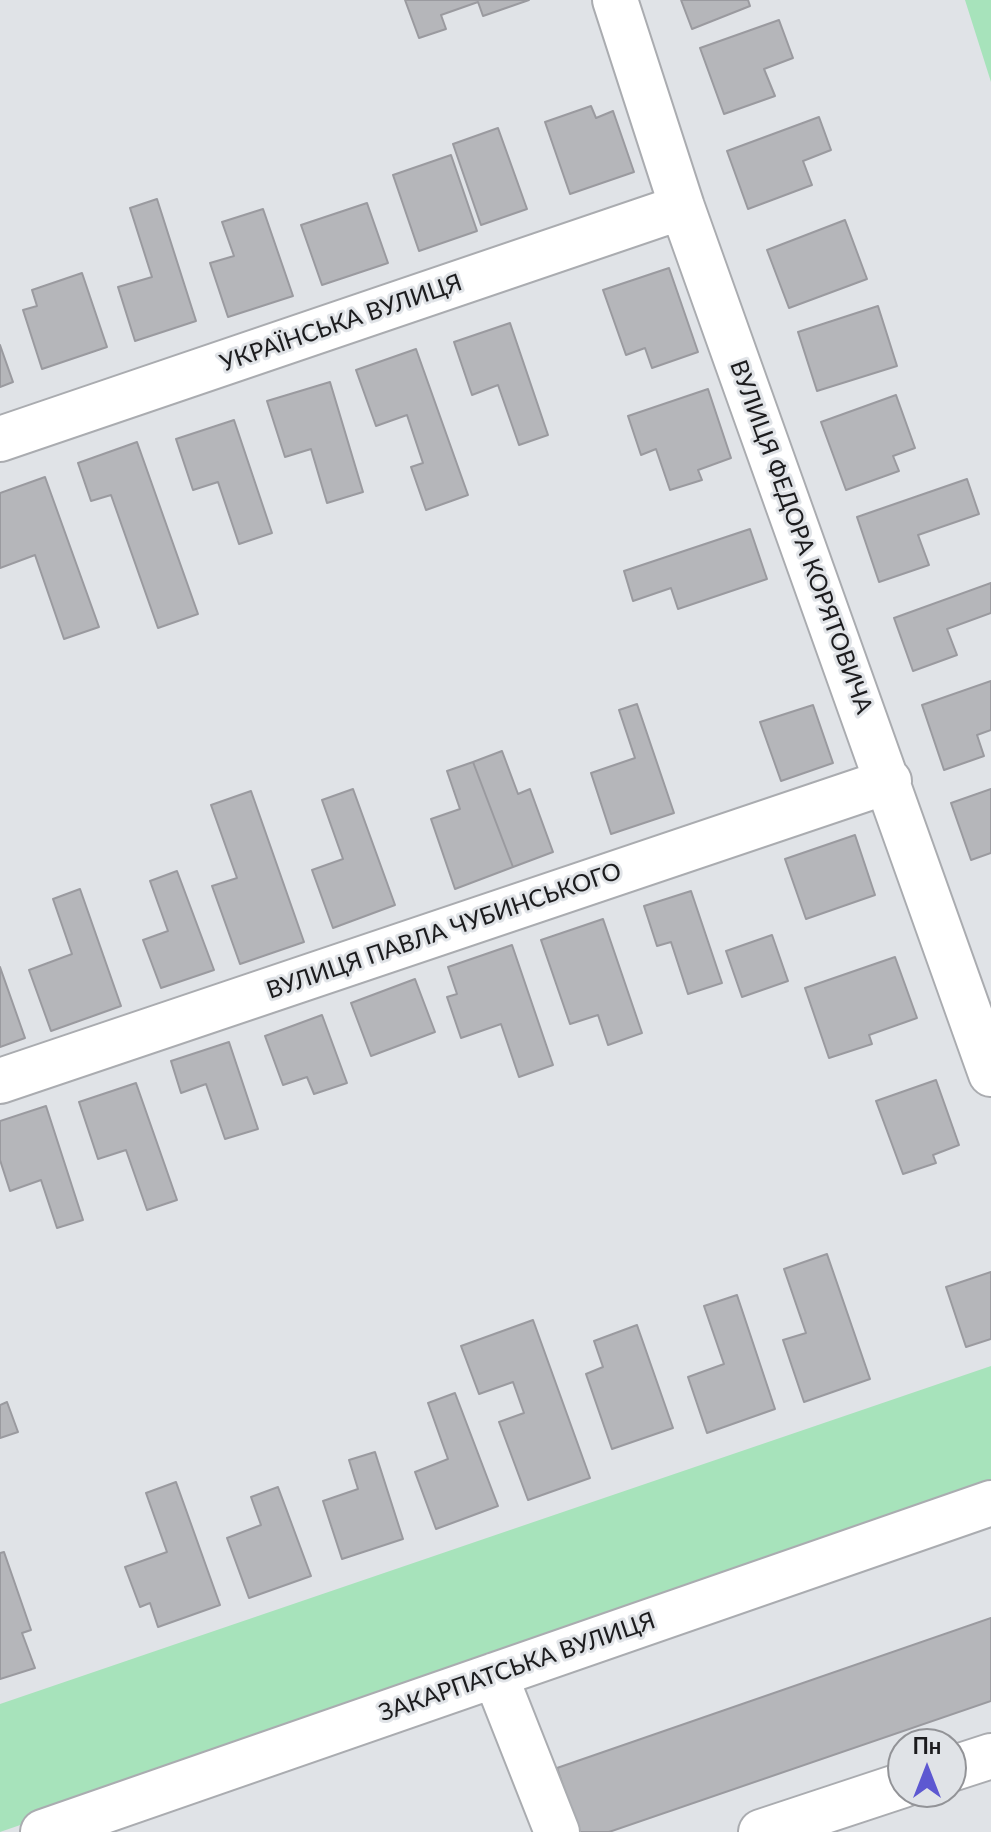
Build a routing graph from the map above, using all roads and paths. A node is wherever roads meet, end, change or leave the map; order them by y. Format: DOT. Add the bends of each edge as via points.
graph roads {
  1 [pos="615,0"];
  2 [pos="682,207"];
  3 [pos="0,439"];
  4 [pos="889,781"];
  5 [pos="991,1074"];
  6 [pos="0,1081"];
  7 [pos="991,1503"];
  8 [pos="495,1675"];
  9 [pos="991,1756"];
  10 [pos="967,1764"];
  11 [pos="887,1790"];
  12 [pos="43,1832"];
  13 [pos="557,1832"];
  14 [pos="761,1832"];
  1 -- 2 [label="street, ВУЛИЦЯ ФЕДОРА КОРЯТОВИЧА"];
  2 -- 3 [label="street, УКРАЇНСЬКА ВУЛИЦЯ"];
  2 -- 4 [label="street, ВУЛИЦЯ ФЕДОРА КОРЯТОВИЧА"];
  4 -- 5 [label="street, ВУЛИЦЯ ФЕДОРА КОРЯТОВИЧА"];
  4 -- 6 [label="street, ВУЛИЦЯ ПАВЛА ЧУБИНСЬКОГО"];
  7 -- 8 [label="street, ЗАКАРПАТСЬКА ВУЛИЦЯ"];
  8 -- 12 [label="street, ЗАКАРПАТСЬКА ВУЛИЦЯ"];
  8 -- 13 [label="street"];
  9 -- 10 [label="street"];
  11 -- 14 [label="street"];
}
